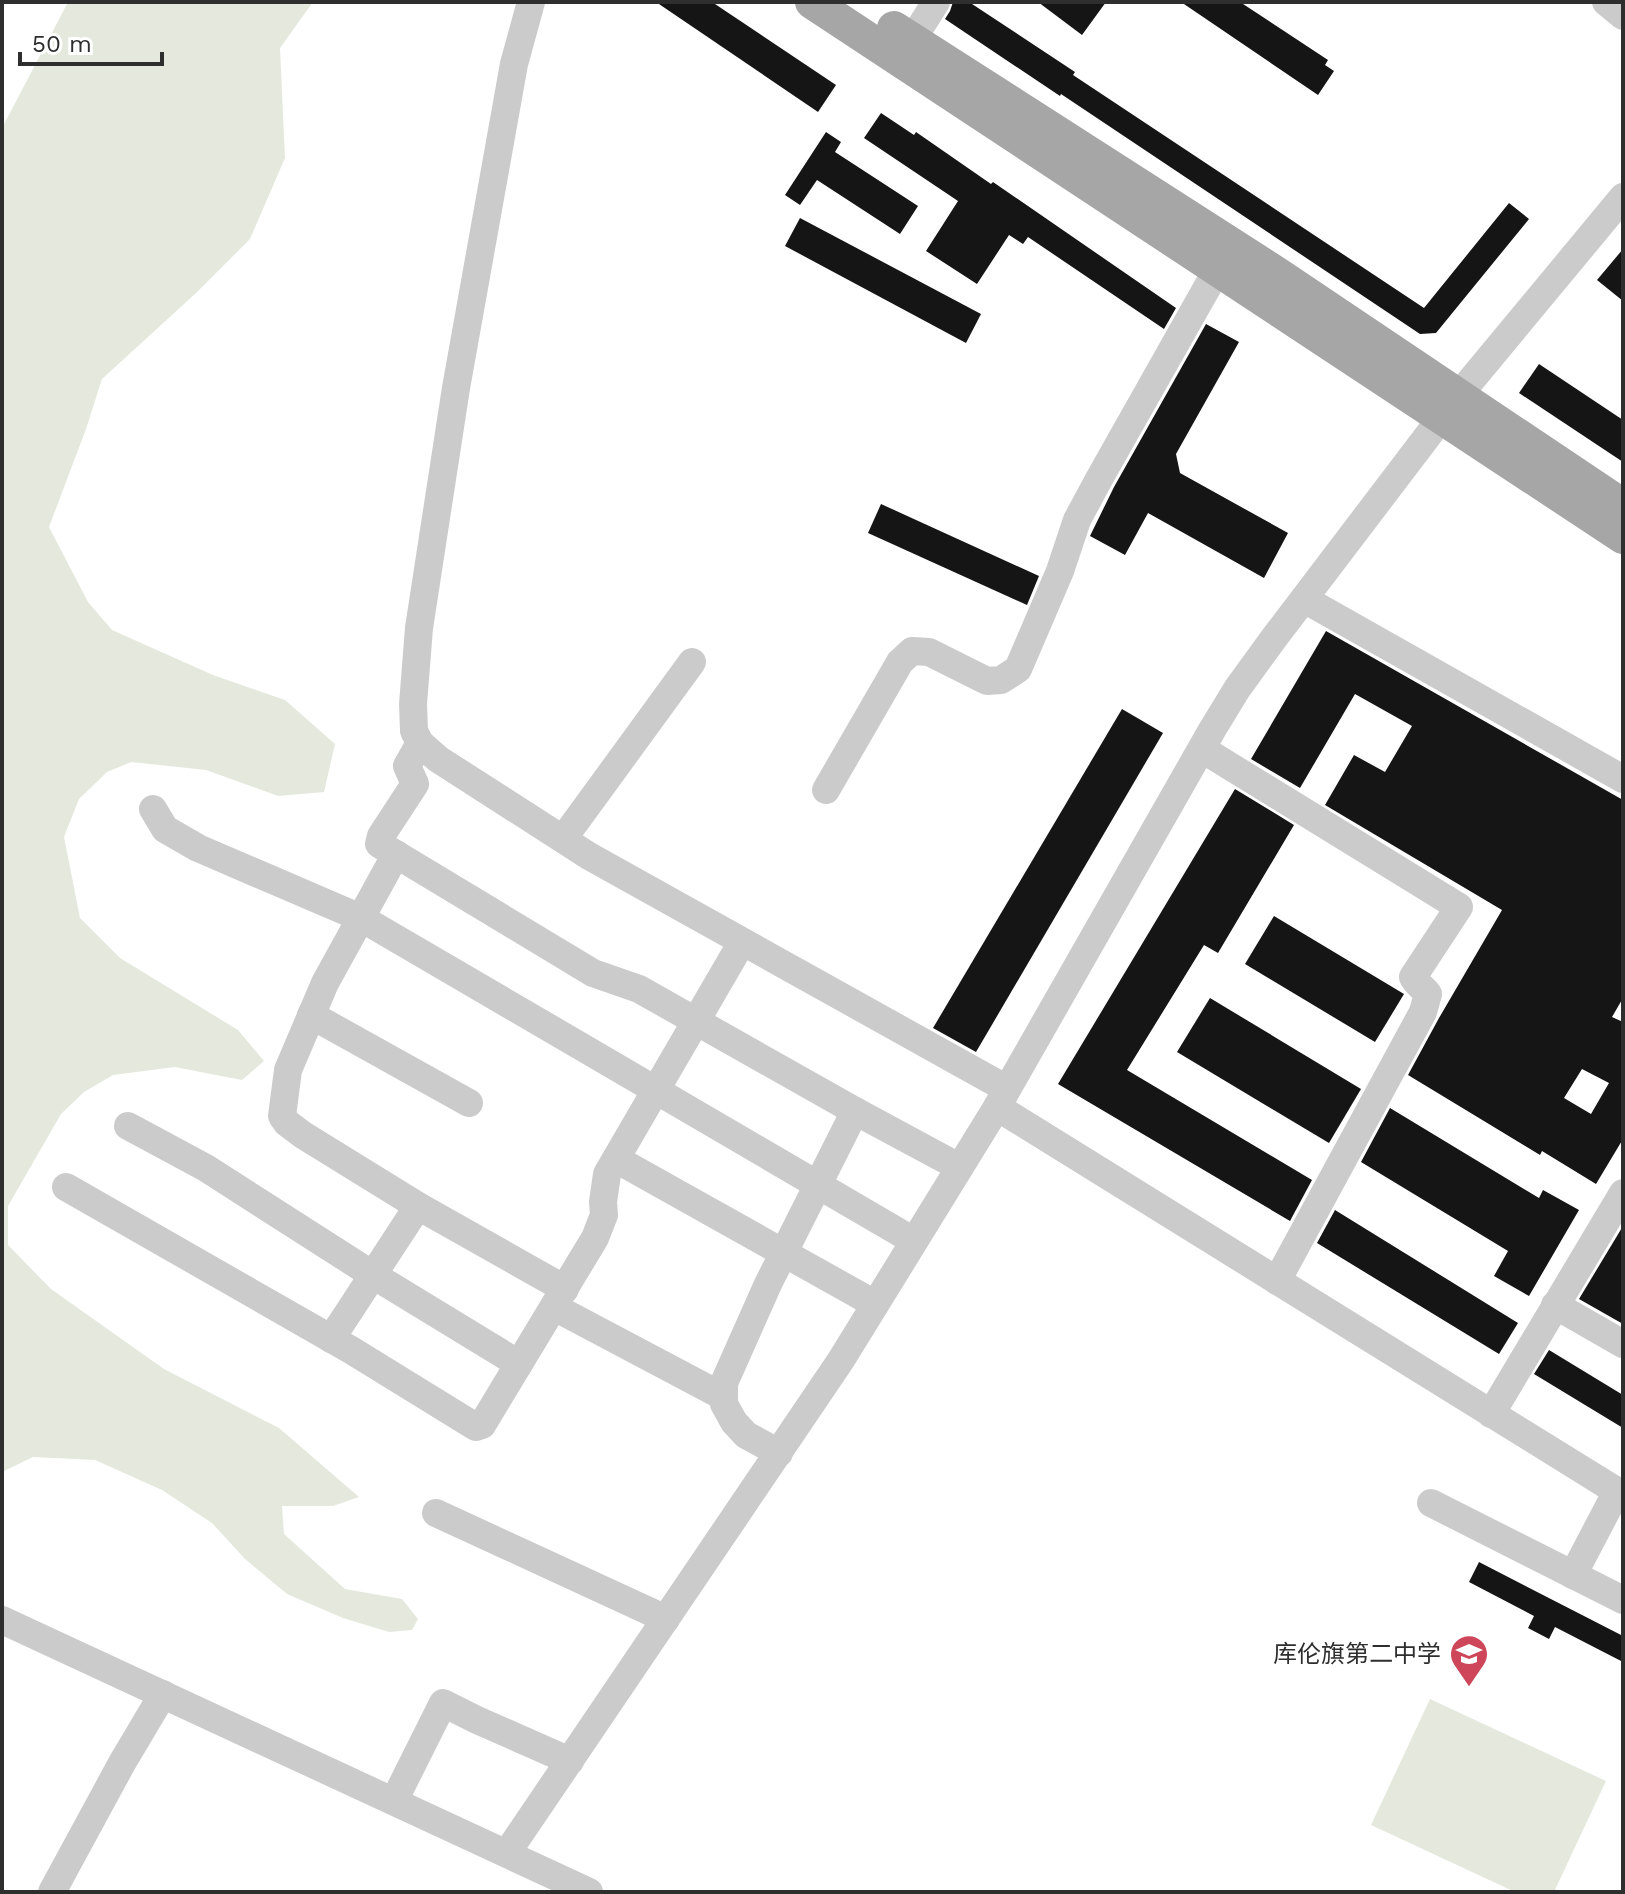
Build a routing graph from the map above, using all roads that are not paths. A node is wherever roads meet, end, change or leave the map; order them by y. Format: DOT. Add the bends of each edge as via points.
graph roads {
  1 [pos="531,2"];
  2 [pos="812,2"];
  3 [pos="853,2"];
  4 [pos="936,2"];
  5 [pos="1606,2"];
  6 [pos="1623,16"];
  7 [pos="912,40"];
  8 [pos="1623,197"];
  9 [pos="1217,270"];
  10 [pos="1450,407"];
  11 [pos="1623,506"];
  12 [pos="1623,537"];
  13 [pos="1304,599"];
  14 [pos="692,662"];
  15 [pos="420,743"];
  16 [pos="1202,749"];
  17 [pos="1623,779"];
  18 [pos="826,790"];
  19 [pos="153,809"];
  20 [pos="563,839"];
  21 [pos="396,854"];
  22 [pos="361,918"];
  23 [pos="742,942"];
  24 [pos="311,1015"];
  25 [pos="697,1022"];
  26 [pos="656,1090"];
  27 [pos="1002,1098"];
  28 [pos="469,1103"];
  29 [pos="855,1111"];
  30 [pos="128,1126"];
  31 [pos="616,1159"];
  32 [pos="959,1167"];
  33 [pos="818,1184"];
  34 [pos="66,1187"];
  35 [pos="1623,1193"];
  36 [pos="418,1206"];
  37 [pos="914,1241"];
  38 [pos="783,1254"];
  39 [pos="373,1275"];
  40 [pos="1277,1281"];
  41 [pos="559,1298"];
  42 [pos="875,1304"];
  43 [pos="1555,1305"];
  44 [pos="331,1339"];
  45 [pos="1623,1344"];
  46 [pos="519,1364"];
  47 [pos="724,1397"];
  48 [pos="1491,1414"];
  49 [pos="779,1453"];
  50 [pos="1620,1493"];
  51 [pos="1431,1503"];
  52 [pos="436,1513"];
  53 [pos="1573,1575"];
  54 [pos="1623,1600"];
  55 [pos="666,1619"];
  56 [pos="2,1620"];
  57 [pos="163,1694"];
  58 [pos="570,1761"];
  59 [pos="394,1801"];
  60 [pos="507,1853"];
  61 [pos="52,1892"];
  62 [pos="589,1892"];
  1 -- 15 [label="street" via="514,64 424,598 413,704"];
  2 -- 9 [label="main road"];
  3 -- 7 [label="main road"];
  4 -- 7 [label="street"];
  5 -- 6 [label="street"];
  7 -- 10 [label="main road" via="1279,275"];
  8 -- 10 [label="street"];
  9 -- 10 [label="main road"];
  9 -- 18 [label="street" via="1077,520 1018,669 1001,680 987,681 929,652 912,651 900,662"];
  10 -- 11 [label="main road"];
  10 -- 12 [label="main road"];
  10 -- 13 [label="street"];
  13 -- 16 [label="street" via="1237,689"];
  13 -- 17 [label="street"];
  14 -- 20 [label="street"];
  15 -- 20 [label="street"];
  15 -- 21 [label="street" via="407,766 415,784 379,844"];
  16 -- 27 [label="street"];
  16 -- 40 [label="street" via="1459,907 1413,977 1428,994 1423,1012"];
  19 -- 22 [label="street" via="165,829 198,848"];
  20 -- 23 [label="street"];
  21 -- 22 [label="street"];
  21 -- 25 [label="street" via="593,973 639,989"];
  22 -- 24 [label="street"];
  22 -- 26 [label="street"];
  23 -- 25 [label="street"];
  23 -- 27 [label="street"];
  24 -- 28 [label="street"];
  24 -- 36 [label="street" via="288,1070 282,1116 303,1135"];
  25 -- 26 [label="street"];
  25 -- 29 [label="street"];
  26 -- 31 [label="street"];
  26 -- 33 [label="street"];
  27 -- 32 [label="street"];
  27 -- 40 [label="street"];
  29 -- 32 [label="street"];
  29 -- 33 [label="street"];
  30 -- 39 [label="street" via="206,1168"];
  31 -- 38 [label="street"];
  31 -- 41 [label="street" via="607,1174 604,1215 595,1238"];
  32 -- 37 [label="street"];
  33 -- 37 [label="street"];
  33 -- 38 [label="street"];
  34 -- 44 [label="street"];
  35 -- 43 [label="street"];
  36 -- 39 [label="street"];
  36 -- 41 [label="street"];
  37 -- 42 [label="street"];
  38 -- 42 [label="street"];
  38 -- 47 [label="street" via="724,1383"];
  39 -- 44 [label="street"];
  39 -- 46 [label="street"];
  40 -- 48 [label="street"];
  41 -- 46 [label="street"];
  41 -- 47 [label="street"];
  42 -- 49 [label="street"];
  43 -- 45 [label="street"];
  43 -- 48 [label="street"];
  44 -- 46 [label="street" via="476,1427"];
  47 -- 49 [label="street" via="746,1435"];
  48 -- 50 [label="street"];
  49 -- 55 [label="street"];
  50 -- 53 [label="street"];
  51 -- 53 [label="street"];
  52 -- 55 [label="street"];
  53 -- 54 [label="street"];
  55 -- 58 [label="street"];
  56 -- 57 [label="street"];
  57 -- 59 [label="street"];
  57 -- 61 [label="street"];
  58 -- 59 [label="street" via="443,1703"];
  58 -- 60 [label="street"];
  59 -- 60 [label="street"];
  60 -- 62 [label="street"];
}
